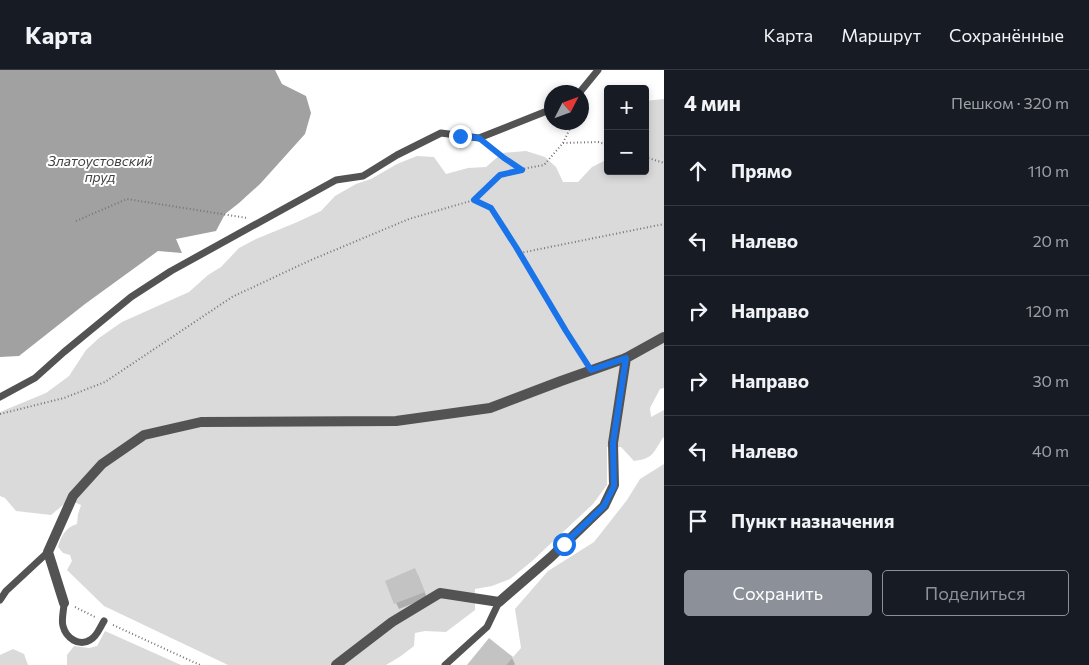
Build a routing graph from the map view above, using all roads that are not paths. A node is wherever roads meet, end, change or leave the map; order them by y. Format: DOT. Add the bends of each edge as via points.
graph roads {
  1 [pos="598,70"];
  2 [pos="586,85"];
  3 [pos="544,111"];
  4 [pos="664,337"];
  5 [pos="626,358"];
  6 [pos="0,397"];
  7 [pos="48,552"];
  8 [pos="0,600"];
  9 [pos="499,602"];
  10 [pos="64,603"];
  11 [pos="104,621"];
  12 [pos="336,665"];
  13 [pos="444,665"];
  1 -- 2 [label="lane"];
  3 -- 6 [label="lane" via="479,138 441,133 363,176 336,180 171,271 131,297 35,378"];
  4 -- 5 [label="street"];
  5 -- 7 [label="street" via="490,408 396,421 201,422 144,435 102,464 74,496"];
  5 -- 9 [label="street" via="613,443 614,486 604,506"];
  7 -- 8 [label="lane"];
  7 -- 10 [label="street"];
  9 -- 12 [label="street" via="440,593 392,622"];
  9 -- 13 [label="lane" via="487,626"];
  10 -- 11 [label="lane" via="62,625 67,636 79,643 96,636"];
}
